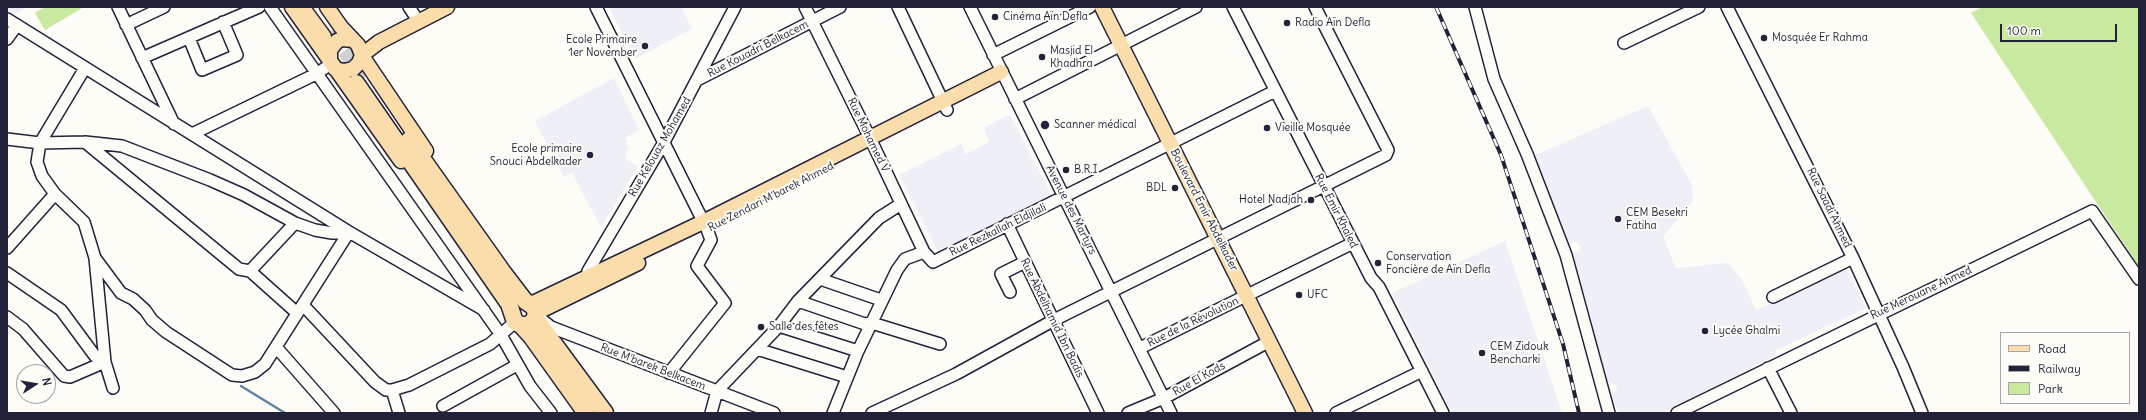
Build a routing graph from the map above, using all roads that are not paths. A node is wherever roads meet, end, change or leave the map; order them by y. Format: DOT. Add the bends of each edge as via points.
graph roads {
  1 [pos="118,7"];
  2 [pos="164,7"];
  3 [pos="259,7"];
  4 [pos="270,7"];
  5 [pos="292,7"];
  6 [pos="301,7"];
  7 [pos="314,7"];
  8 [pos="327,7"];
  9 [pos="410,7"];
  10 [pos="447,7"];
  11 [pos="596,7"];
  12 [pos="735,7"];
  13 [pos="805,7"];
  14 [pos="840,7"];
  15 [pos="898,7"];
  16 [pos="970,7"];
  17 [pos="1090,7"];
  18 [pos="1102,7"];
  19 [pos="1196,7"];
  20 [pos="1233,7"];
  21 [pos="1316,7"];
  22 [pos="1475,7"];
  23 [pos="1699,7"];
  24 [pos="1727,7"];
  25 [pos="7,19"];
  26 [pos="812,21"];
  27 [pos="224,22"];
  28 [pos="419,22"];
  29 [pos="17,25"];
  30 [pos="126,25"];
  31 [pos="189,38"];
  32 [pos="7,39"];
  33 [pos="1624,43"];
  34 [pos="1121,44"];
  35 [pos="358,48"];
  36 [pos="993,55"];
  37 [pos="142,58"];
  38 [pos="332,64"];
  39 [pos="85,68"];
  40 [pos="316,74"];
  41 [pos="1003,76"];
  42 [pos="360,80"];
  43 [pos="697,80"];
  44 [pos="1275,91"];
  45 [pos="1015,99"];
  46 [pos="945,105"];
  47 [pos="174,124"];
  48 [pos="192,134"];
  49 [pos="7,139"];
  50 [pos="85,142"];
  51 [pos="872,142"];
  52 [pos="40,143"];
  53 [pos="1170,143"];
  54 [pos="663,144"];
  55 [pos="1323,185"];
  56 [pos="55,194"];
  57 [pos="1065,197"];
  58 [pos="901,204"];
  59 [pos="295,223"];
  60 [pos="1007,224"];
  61 [pos="705,225"];
  62 [pos="350,232"];
  63 [pos="1217,240"];
  64 [pos="9,243"];
  65 [pos="1353,243"];
  66 [pos="924,252"];
  67 [pos="95,258"];
  68 [pos="1853,258"];
  69 [pos="933,262"];
  70 [pos="1025,262"];
  71 [pos="250,271"];
  72 [pos="7,273"];
  73 [pos="498,278"];
  74 [pos="820,279"];
  75 [pos="2139,279"];
  76 [pos="593,280"];
  77 [pos="1112,291"];
  78 [pos="1010,292"];
  79 [pos="1247,296"];
  80 [pos="1773,297"];
  81 [pos="881,300"];
  82 [pos="798,301"];
  83 [pos="300,309"];
  84 [pos="484,310"];
  85 [pos="1879,313"];
  86 [pos="527,314"];
  87 [pos="7,317"];
  88 [pos="1054,320"];
  89 [pos="872,323"];
  90 [pos="779,326"];
  91 [pos="501,335"];
  92 [pos="1268,342"];
  93 [pos="940,344"];
  94 [pos="276,347"];
  95 [pos="1140,348"];
  96 [pos="758,349"];
  97 [pos="858,351"];
  98 [pos="105,362"];
  99 [pos="517,365"];
  100 [pos="1768,368"];
  101 [pos="1422,371"];
  102 [pos="669,373"];
  103 [pos="847,377"];
  104 [pos="113,388"];
  105 [pos="392,390"];
  106 [pos="717,392"];
  107 [pos="1164,398"];
  108 [pos="443,406"];
  109 [pos="580,410"];
  110 [pos="334,413"];
  111 [pos="398,413"];
  112 [pos="551,413"];
  113 [pos="605,413"];
  114 [pos="711,413"];
  115 [pos="774,413"];
  116 [pos="833,413"];
  117 [pos="872,413"];
  118 [pos="1098,413"];
  119 [pos="1128,413"];
  120 [pos="1170,413"];
  121 [pos="1305,413"];
  122 [pos="1336,413"];
  123 [pos="1443,413"];
  124 [pos="1609,413"];
  125 [pos="1677,413"];
  126 [pos="1791,413"];
  127 [pos="1922,413"];
  1 -- 30 [label="street"];
  2 -- 30 [label="street"];
  3 -- 27 [label="street"];
  4 -- 40 [label="street"];
  5 -- 38 [label="main road"];
  6 -- 7 [label="highway" via="327,34"];
  8 -- 35 [label="main road"];
  9 -- 28 [label="street"];
  10 -- 28 [label="main road"];
  11 -- 54 [label="street"];
  12 -- 43 [label="street, Rue Kelouaz Mohamed"];
  13 -- 26 [label="street, Rue Mohamed V"];
  14 -- 26 [label="street, Rue Kouadri Belkacem"];
  15 -- 46 [label="street"];
  16 -- 36 [label="street, Avenue des Martyrs"];
  17 -- 36 [label="street"];
  18 -- 34 [label="main road, Boulevard Emir Abdelkader"];
  19 -- 34 [label="street"];
  20 -- 44 [label="street, Rue Emir Khaled"];
  21 -- 55 [label="street" via="1388,150 1386,155"];
  22 -- 124 [label="street" via="1494,79 1566,255"];
  23 -- 33 [label="street"];
  24 -- 68 [label="street, Rue Saadi Ahmed"];
  25 -- 29 [label="street"];
  26 -- 43 [label="street, Rue Kouadri Belkacem"];
  26 -- 51 [label="street, Rue Mohamed V"];
  27 -- 31 [label="street"];
  27 -- 31 [label="street" via="237,55 202,70"];
  28 -- 35 [label="main road" via="379,42"];
  29 -- 32 [label="street"];
  29 -- 39 [label="street"];
  30 -- 37 [label="street"];
  31 -- 37 [label="street"];
  34 -- 45 [label="street"];
  34 -- 53 [label="main road, Boulevard Emir Abdelkader"];
  35 -- 38 [label="main road" via="359,63 352,69 344,71"];
  35 -- 38 [label="main road" via="348,39 337,41 330,50"];
  35 -- 73 [label="main road" via="453,191"];
  36 -- 41 [label="street, Avenue des Martyrs"];
  37 -- 47 [label="street"];
  38 -- 40 [label="street"];
  38 -- 73 [label="main road" via="458,240"];
  39 -- 47 [label="street"];
  39 -- 52 [label="street"];
  40 -- 48 [label="street"];
  40 -- 84 [label="street"];
  41 -- 45 [label="street, Avenue des Martyrs"];
  41 -- 46 [label="main road"];
  42 -- 73 [label="highway"];
  43 -- 54 [label="street, Rue Kelouaz Mohamed"];
  44 -- 53 [label="street, Rue Rezkallah Eldjilali"];
  44 -- 55 [label="street, Rue Emir Khaled"];
  45 -- 57 [label="street, Avenue des Martyrs"];
  46 -- 51 [label="main road"];
  47 -- 48 [label="street"];
  48 -- 62 [label="street"];
  49 -- 52 [label="street"];
  50 -- 52 [label="street"];
  50 -- 59 [label="street" via="122,146 244,195"];
  50 -- 71 [label="street" via="239,270"];
  51 -- 58 [label="street, Rue Mohamed V"];
  51 -- 61 [label="main road"];
  52 -- 56 [label="street" via="36,162"];
  53 -- 57 [label="street, Rue Rezkallah Eldjilali"];
  53 -- 63 [label="main road, Boulevard Emir Abdelkader"];
  54 -- 61 [label="street"];
  54 -- 76 [label="street, Rue Kelouaz Mohamed" via="588,271"];
  55 -- 63 [label="street"];
  55 -- 65 [label="street, Rue Emir Khaled"];
  56 -- 64 [label="street"];
  56 -- 67 [label="street" via="84,222"];
  57 -- 60 [label="street, Rue Rezkallah Eldjilali"];
  57 -- 77 [label="street, Avenue des Martyrs"];
  58 -- 66 [label="street, Rue Mohamed V"];
  58 -- 74 [label="street" via="879,218"];
  59 -- 62 [label="street" via="324,232"];
  59 -- 71 [label="street"];
  60 -- 69 [label="street, Rue Rezkallah Eldjilali"];
  60 -- 70 [label="street, Rue Abdelhamid Ibn Badis"];
  61 -- 76 [label="main road"];
  61 -- 102 [label="street" via="711,240 696,266 725,303"];
  62 -- 83 [label="street"];
  62 -- 84 [label="street"];
  63 -- 77 [label="street"];
  63 -- 79 [label="main road, Boulevard Emir Abdelkader"];
  65 -- 79 [label="street, Rue de la Révolution"];
  65 -- 101 [label="street, Rue Emir Khaled" via="1371,278 1379,287"];
  66 -- 69 [label="street, Rue Mohamed V"];
  66 -- 81 [label="street" via="905,259"];
  67 -- 94 [label="street" via="121,293 145,310 152,320 232,376 255,372 265,364"];
  67 -- 98 [label="street"];
  68 -- 80 [label="street"];
  68 -- 85 [label="street, Rue Saadi Ahmed"];
  70 -- 78 [label="street" via="1001,274"];
  70 -- 88 [label="street, Rue Abdelhamid Ibn Badis"];
  71 -- 83 [label="street"];
  72 -- 98 [label="street" via="61,310 95,356"];
  73 -- 86 [label="highway"];
  74 -- 81 [label="street"];
  74 -- 82 [label="street"];
  75 -- 85 [label="street, Rue Merouane Ahmed" via="2092,211"];
  76 -- 86 [label="main road"];
  77 -- 88 [label="street"];
  77 -- 95 [label="street, Avenue des Martyrs"];
  79 -- 92 [label="main road, Boulevard Emir Abdelkader"];
  79 -- 95 [label="street, Rue de la Révolution"];
  81 -- 89 [label="street"];
  82 -- 89 [label="street" via="865,324"];
  82 -- 90 [label="street"];
  83 -- 94 [label="street"];
  83 -- 105 [label="street" via="375,382 386,390"];
  84 -- 91 [label="street"];
  85 -- 100 [label="street, Rue Merouane Ahmed"];
  85 -- 127 [label="street, Rue Saadi Ahmed"];
  86 -- 91 [label="street"];
  86 -- 102 [label="street, Rue M'barek Belkacem" via="551,327"];
  86 -- 109 [label="highway"];
  86 -- 113 [label="highway"];
  87 -- 98 [label="street" via="23,329 64,376 70,377"];
  88 -- 117 [label="street" via="956,374"];
  88 -- 118 [label="street, Rue Abdelhamid Ibn Badis"];
  89 -- 93 [label="street"];
  89 -- 97 [label="street"];
  90 -- 96 [label="street"];
  90 -- 97 [label="street"];
  91 -- 99 [label="street"];
  91 -- 105 [label="street" via="490,344"];
  92 -- 107 [label="street, Rue El Kods"];
  92 -- 121 [label="main road, Boulevard Emir Abdelkader"];
  94 -- 110 [label="street"];
  95 -- 107 [label="street, Avenue des Martyrs"];
  96 -- 103 [label="street"];
  96 -- 106 [label="street"];
  97 -- 103 [label="street"];
  98 -- 104 [label="street"];
  99 -- 108 [label="street"];
  99 -- 112 [label="street"];
  100 -- 125 [label="street, Rue Merouane Ahmed"];
  100 -- 126 [label="street"];
  101 -- 122 [label="street"];
  101 -- 123 [label="street, Rue Emir Khaled"];
  102 -- 106 [label="street, Rue M'barek Belkacem"];
  103 -- 116 [label="street"];
  105 -- 111 [label="street"];
  106 -- 114 [label="street"];
  106 -- 115 [label="street, Rue M'barek Belkacem"];
  107 -- 119 [label="street, Rue El Kods"];
  107 -- 120 [label="street, Avenue des Martyrs"];
}
